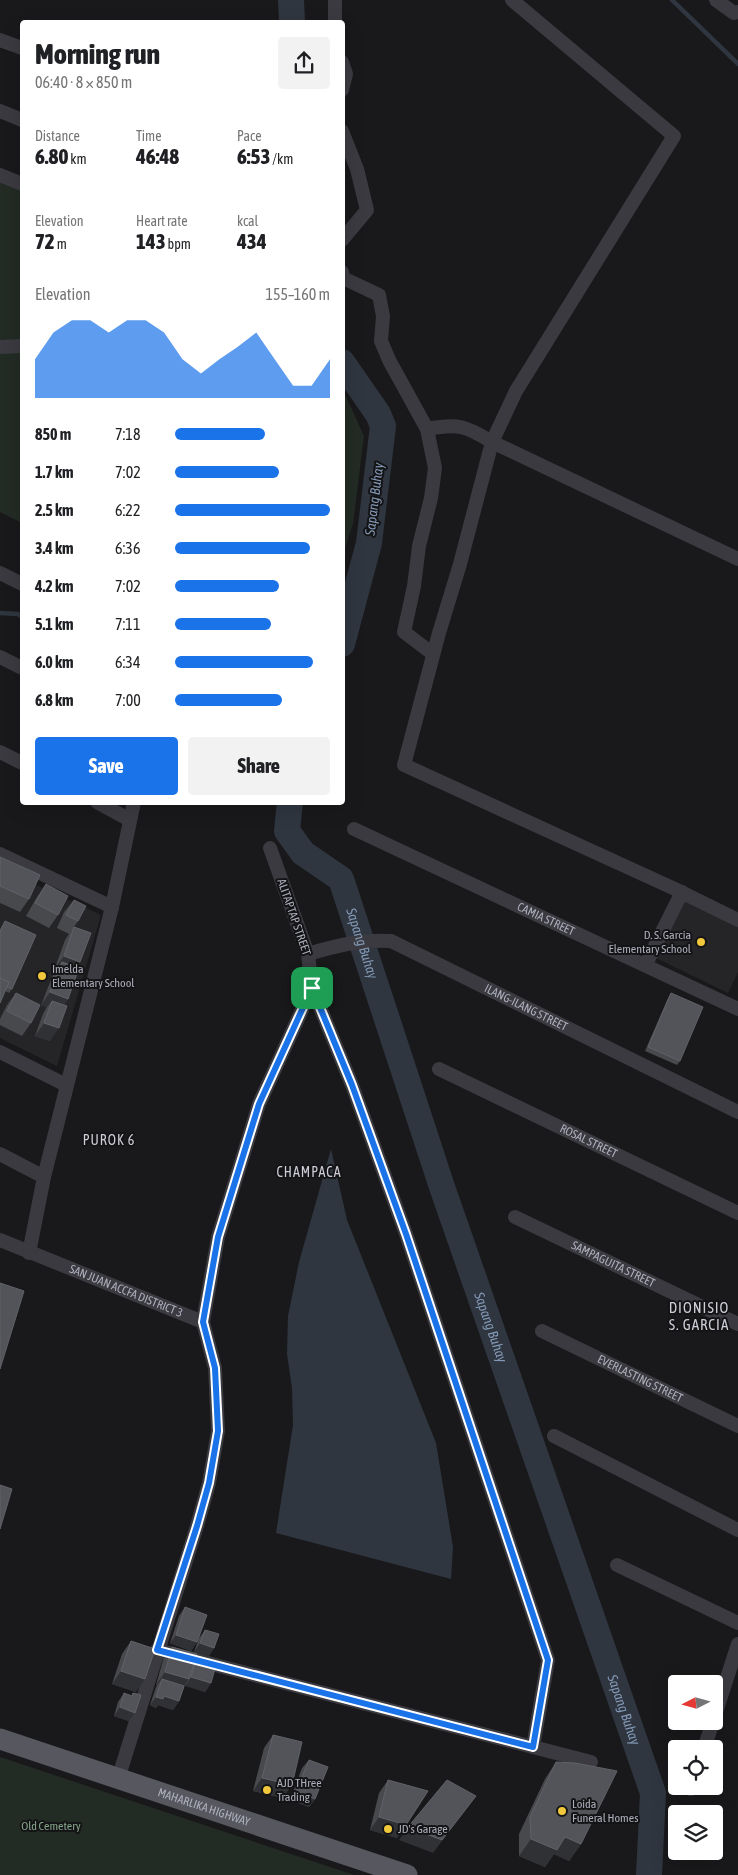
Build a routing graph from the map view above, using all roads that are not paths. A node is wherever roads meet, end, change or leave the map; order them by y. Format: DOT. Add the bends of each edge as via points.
graph roads {
  1 [pos="335,0"];
  2 [pos="512,0"];
  3 [pos="716,0"];
  4 [pos="738,12"];
  5 [pos="335,20"];
  6 [pos="0,40"];
  7 [pos="20,47"];
  8 [pos="0,111"];
  9 [pos="20,119"];
  10 [pos="345,139"];
  11 [pos="0,175"];
  12 [pos="20,183"];
  13 [pos="345,236"];
  14 [pos="345,279"];
  15 [pos="20,346"];
  16 [pos="0,347"];
  17 [pos="427,429"];
  18 [pos="492,442"];
  19 [pos="738,558"];
  20 [pos="0,573"];
  21 [pos="20,583"];
  22 [pos="433,654"];
  23 [pos="0,657"];
  24 [pos="20,667"];
  25 [pos="0,752"];
  26 [pos="20,762"];
  27 [pos="102,805"];
  28 [pos="133,805"];
  29 [pos="130,820"];
  30 [pos="354,829"];
  31 [pos="270,848"];
  32 [pos="0,854"];
  33 [pos="682,892"];
  34 [pos="112,907"];
  35 [pos="738,920"];
  36 [pos="308,954"];
  37 [pos="646,964"];
  38 [pos="312,988"];
  39 [pos="738,1009"];
  40 [pos="0,1052"];
  41 [pos="439,1069"];
  42 [pos="66,1085"];
  43 [pos="738,1112"];
  44 [pos="0,1154"];
  45 [pos="44,1177"];
  46 [pos="738,1213"];
  47 [pos="515,1217"];
  48 [pos="0,1240"];
  49 [pos="30,1253"];
  50 [pos="203,1322"];
  51 [pos="738,1324"];
  52 [pos="542,1331"];
  53 [pos="738,1426"];
  54 [pos="554,1436"];
  55 [pos="738,1530"];
  56 [pos="617,1565"];
  57 [pos="738,1623"];
  58 [pos="738,1644"];
  59 [pos="157,1650"];
  60 [pos="723,1690"];
  61 [pos="0,1739"];
  62 [pos="533,1747"];
  63 [pos="591,1762"];
  64 [pos="118,1779"];
  65 [pos="407,1875"];
  1 -- 5 [label="street"];
  2 -- 18 [label="street" via="674,136 516,391"];
  3 -- 4 [label="street" via="734,13"];
  6 -- 7 [label="street"];
  8 -- 9 [label="street"];
  10 -- 13 [label="street" via="357,169 366,210"];
  11 -- 12 [label="street"];
  14 -- 17 [label="street" via="379,295 383,316 381,341"];
  15 -- 16 [label="street"];
  17 -- 18 [label="street" via="448,425 469,428"];
  17 -- 22 [label="street" via="435,468 404,632"];
  18 -- 19 [label="street"];
  18 -- 22 [label="street"];
  20 -- 21 [label="street"];
  22 -- 33 [label="street" via="404,765"];
  23 -- 24 [label="street"];
  25 -- 26 [label="street"];
  27 -- 29 [label="street"];
  28 -- 29 [label="street"];
  29 -- 34 [label="street"];
  30 -- 37 [label="street, CAMIA STREET"];
  31 -- 36 [label="street, ALITAPTAP STREET"];
  32 -- 34 [label="street"];
  33 -- 35 [label="street"];
  33 -- 37 [label="street"];
  34 -- 42 [label="street"];
  36 -- 38 [label="street, ALITAPTAP STREET"];
  36 -- 43 [label="street, ILANG-ILANG STREET" via="341,945 391,941"];
  37 -- 39 [label="street, CAMIA STREET"];
  38 -- 50 [label="street" via="259,1104 218,1237"];
  38 -- 62 [label="street, ALITAPTAP STREET" via="352,1085 402,1224 548,1660"];
  40 -- 42 [label="street"];
  41 -- 46 [label="street, ROSAL STREET"];
  42 -- 45 [label="street"];
  44 -- 45 [label="street"];
  45 -- 49 [label="street"];
  47 -- 51 [label="street, SAMPAGUITA STREET"];
  48 -- 49 [label="street, SAN JUAN ACCFA DISTRICT 3"];
  49 -- 50 [label="street, SAN JUAN ACCFA DISTRICT 3"];
  50 -- 59 [label="street" via="215,1368 218,1431 209,1483"];
  52 -- 53 [label="street, EVERLASTING STREET"];
  54 -- 55 [label="street"];
  56 -- 57 [label="street"];
  58 -- 60 [label="street"];
  59 -- 62 [label="street"];
  59 -- 64 [label="street"];
  61 -- 64 [label="main road, MAHARLIKA HIGHWAY"];
  62 -- 63 [label="street"];
  64 -- 65 [label="main road, MAHARLIKA HIGHWAY"];
}
